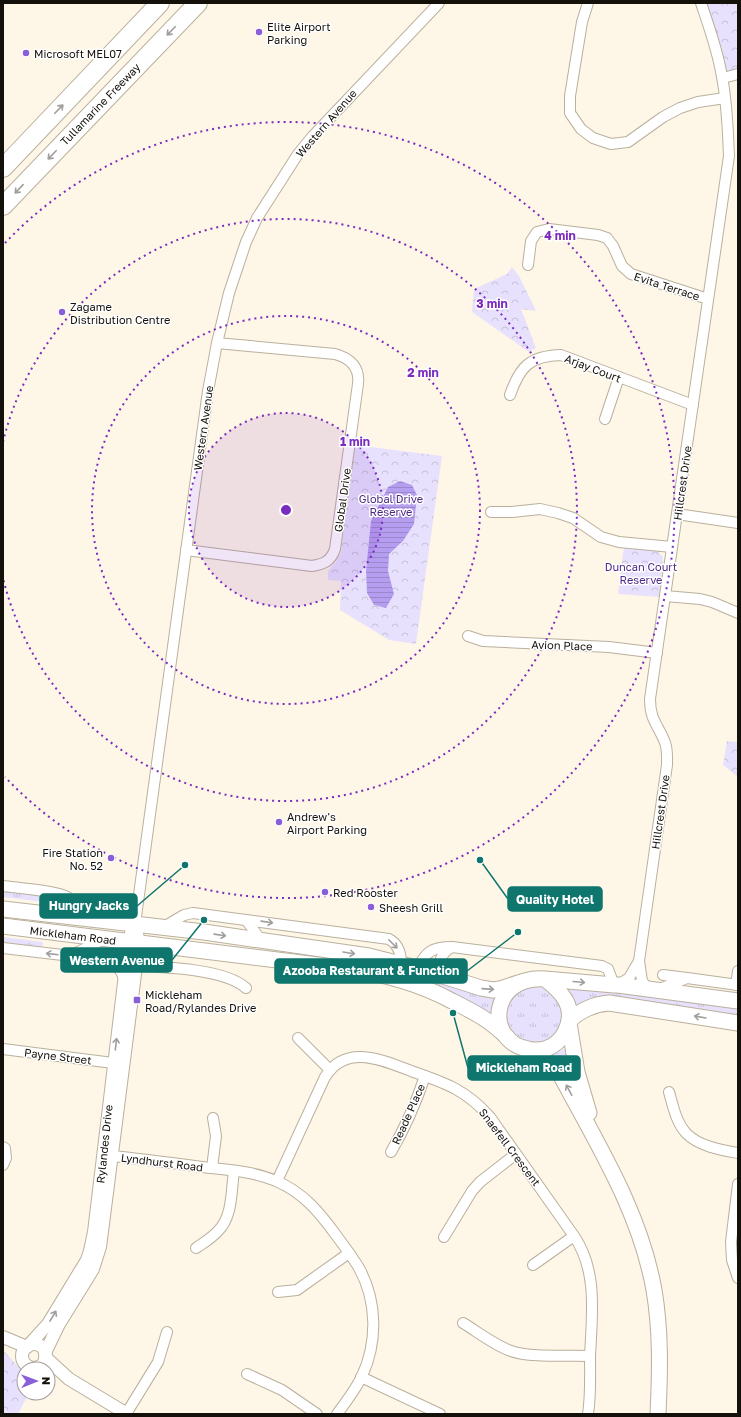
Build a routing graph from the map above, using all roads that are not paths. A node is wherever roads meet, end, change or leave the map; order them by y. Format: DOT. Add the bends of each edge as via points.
graph roads {
  1 [pos="160,3"];
  2 [pos="198,3"];
  3 [pos="439,3"];
  4 [pos="588,3"];
  5 [pos="701,3"];
  6 [pos="738,74"];
  7 [pos="723,78"];
  8 [pos="725,98"];
  9 [pos="733,156"];
  10 [pos="3,168"];
  11 [pos="3,206"];
  12 [pos="528,265"];
  13 [pos="708,299"];
  14 [pos="217,343"];
  15 [pos="619,377"];
  16 [pos="510,395"];
  17 [pos="693,405"];
  18 [pos="605,419"];
  19 [pos="491,512"];
  20 [pos="677,514"];
  21 [pos="738,523"];
  22 [pos="672,547"];
  23 [pos="186,550"];
  24 [pos="665,596"];
  25 [pos="738,612"];
  26 [pos="468,636"];
  27 [pos="657,653"];
  28 [pos="3,886"];
  29 [pos="137,900"];
  30 [pos="3,909"];
  31 [pos="78,917"];
  32 [pos="246,920"];
  33 [pos="135,924"];
  34 [pos="3,926"];
  35 [pos="162,928"];
  36 [pos="104,939"];
  37 [pos="261,940"];
  38 [pos="134,942"];
  39 [pos="452,947"];
  40 [pos="3,948"];
  41 [pos="70,956"];
  42 [pos="639,961"];
  43 [pos="401,963"];
  44 [pos="137,966"];
  45 [pos="418,968"];
  46 [pos="738,971"];
  47 [pos="439,975"];
  48 [pos="663,975"];
  49 [pos="124,978"];
  50 [pos="687,978"];
  51 [pos="545,979"];
  52 [pos="521,982"];
  53 [pos="616,985"];
  54 [pos="737,985"];
  55 [pos="246,988"];
  56 [pos="653,989"];
  57 [pos="738,1001"];
  58 [pos="569,1022"];
  59 [pos="738,1023"];
  60 [pos="298,1038"];
  61 [pos="508,1038"];
  62 [pos="523,1048"];
  63 [pos="3,1049"];
  64 [pos="118,1064"];
  65 [pos="330,1070"];
  66 [pos="425,1076"];
  67 [pos="669,1092"];
  68 [pos="213,1118"];
  69 [pos="3,1147"];
  70 [pos="601,1149"];
  71 [pos="391,1152"];
  72 [pos="738,1153"];
  73 [pos="516,1154"];
  74 [pos="108,1155"];
  75 [pos="3,1165"];
  76 [pos="212,1168"];
  77 [pos="234,1171"];
  78 [pos="277,1181"];
  79 [pos="738,1184"];
  80 [pos="574,1236"];
  81 [pos="444,1237"];
  82 [pos="196,1248"];
  83 [pos="349,1253"];
  84 [pos="533,1265"];
  85 [pos="738,1278"];
  86 [pos="81,1279"];
  87 [pos="278,1292"];
  88 [pos="463,1322"];
  89 [pos="167,1332"];
  90 [pos="3,1338"];
  91 [pos="26,1349"];
  92 [pos="45,1355"];
  93 [pos="590,1356"];
  94 [pos="23,1361"];
  95 [pos="44,1361"];
  96 [pos="56,1374"];
  97 [pos="247,1374"];
  98 [pos="361,1377"];
  99 [pos="69,1379"];
  100 [pos="126,1414"];
  101 [pos="317,1414"];
  102 [pos="338,1414"];
  103 [pos="440,1414"];
  104 [pos="588,1414"];
  105 [pos="658,1414"];
  10 -- 1 [label="highway, one-way"];
  2 -- 11 [label="highway, Tullamarine Freeway, one-way"];
  3 -- 14 [label="street, Western Avenue" via="298,154 257,218 246,242 229,293"];
  4 -- 8 [label="street" via="580,29 570,96 570,113 581,129 593,138 611,144 628,142 680,108"];
  5 -- 7 [label="street, Hillcrest Drive"];
  6 -- 7 [label="street"];
  7 -- 8 [label="street, Hillcrest Drive"];
  8 -- 9 [label="street, Hillcrest Drive"];
  9 -- 13 [label="street, Hillcrest Drive"];
  12 -- 13 [label="street, Evita Terrace" via="531,241 537,232 549,229 598,235 607,238 622,266 631,274"];
  13 -- 17 [label="street, Hillcrest Drive"];
  14 -- 23 [label="street, Western Avenue"];
  14 -- 23 [label="street, Global Drive" via="335,354 346,358 357,368 358,384 336,542 328,561 312,566"];
  15 -- 16 [label="street, Arjay Court" via="561,355 546,356 532,360 514,382"];
  15 -- 17 [label="street, Arjay Court"];
  15 -- 18 [label="street"];
  17 -- 20 [label="street, Hillcrest Drive"];
  19 -- 22 [label="street" via="540,510 558,513 573,518 601,537 619,542"];
  20 -- 21 [label="street"];
  20 -- 22 [label="street, Hillcrest Drive"];
  22 -- 24 [label="street, Hillcrest Drive"];
  23 -- 29 [label="street, Western Avenue"];
  24 -- 25 [label="street" via="700,599"];
  24 -- 27 [label="street, Hillcrest Drive"];
  26 -- 27 [label="street, Avion Place" via="483,641 609,647"];
  27 -- 42 [label="street, Hillcrest Drive" via="650,710 668,753"];
  28 -- 31 [label="street, Mickleham Road" via="66,896 71,900"];
  29 -- 31 [label="street" via="86,909"];
  29 -- 33 [label="street, Western Avenue"];
  30 -- 31 [label="main road, Mickleham Road"];
  31 -- 33 [label="main road, Mickleham Road"];
  32 -- 35 [label="street" via="192,913"];
  32 -- 37 [label="street"];
  32 -- 43 [label="street, one-way" via="389,939 397,945"];
  33 -- 35 [label="main road, Mickleham Road"];
  33 -- 38 [label="street"];
  34 -- 36 [label="main road, Mickleham Road"];
  35 -- 37 [label="main road, Mickleham Road, one-way"];
  36 -- 38 [label="main road, Mickleham Road"];
  36 -- 41 [label="street"];
  37 -- 43 [label="main road, Mickleham Road, one-way"];
  38 -- 44 [label="street, Rylandes Drive"];
  38 -- 49 [label="street, Rylandes Drive"];
  38 -- 61 [label="main road, Mickleham Road" via="383,974 438,993 486,1019"];
  39 -- 45 [label="street" via="431,950 422,959"];
  39 -- 47 [label="street" via="442,955"];
  39 -- 53 [label="street" via="602,966 608,969"];
  41 -- 40 [label="street, Mickleham Road, one-way"];
  41 -- 49 [label="street, Mickleham Road" via="110,961 119,968"];
  42 -- 53 [label="street, Hillcrest Drive" via="629,978"];
  42 -- 56 [label="street, Hillcrest Drive" via="642,981"];
  43 -- 45 [label="main road, Mickleham Road"];
  44 -- 55 [label="street" via="181,969 220,976 238,981"];
  44 -- 64 [label="street, Rylandes Drive"];
  45 -- 47 [label="main road, Mickleham Road"];
  46 -- 54 [label="street"];
  47 -- 52 [label="main road, Mickleham Road, one-way" via="487,989 500,989"];
  48 -- 50 [label="street"];
  64 -- 49 [label="street, Rylandes Drive, one-way"];
  50 -- 54 [label="street"];
  50 -- 56 [label="street"];
  51 -- 52 [label="main road"];
  51 -- 53 [label="main road, one-way"];
  51 -- 58 [label="main road" via="567,1002"];
  52 -- 61 [label="main road" via="504,996 500,1006 499,1018"];
  53 -- 56 [label="main road"];
  56 -- 57 [label="main road"];
  59 -- 58 [label="main road, one-way" via="609,1003 594,1005"];
  58 -- 62 [label="main road" via="565,1032 552,1046 533,1050"];
  58 -- 70 [label="main road" via="574,1060"];
  60 -- 65 [label="street"];
  61 -- 62 [label="main road"];
  70 -- 62 [label="main road, one-way" via="554,1066"];
  63 -- 64 [label="street, Payne Street"];
  64 -- 74 [label="street, Rylandes Drive"];
  65 -- 66 [label="street, Snaefell Crescent" via="351,1058 370,1057"];
  65 -- 78 [label="street, Snaefell Crescent" via="321,1084"];
  66 -- 71 [label="street, Reade Place" via="417,1100"];
  66 -- 73 [label="street, Snaefell Crescent" via="456,1089 474,1101 490,1117"];
  67 -- 72 [label="street" via="677,1119 686,1134 702,1144"];
  68 -- 76 [label="street" via="216,1136"];
  69 -- 75 [label="street" via="6,1158"];
  70 -- 105 [label="main road" via="630,1210 643,1245 651,1278 660,1342"];
  73 -- 80 [label="street, Snaefell Crescent"];
  73 -- 81 [label="street" via="472,1190"];
  74 -- 76 [label="street, Lyndhurst Road"];
  74 -- 86 [label="street, Rylandes Drive" via="92,1245"];
  76 -- 77 [label="street, Lyndhurst Road"];
  77 -- 78 [label="street, Lyndhurst Road"];
  77 -- 82 [label="street" via="230,1207 224,1223 215,1234"];
  78 -- 83 [label="street, Lyndhurst Road" via="303,1197 322,1215"];
  79 -- 85 [label="street" via="731,1242 732,1260"];
  80 -- 84 [label="street"];
  80 -- 93 [label="street, Snaefell Crescent" via="584,1255 592,1284"];
  83 -- 87 [label="street" via="297,1290"];
  83 -- 98 [label="street, Lyndhurst Road" via="362,1275 372,1305 372,1340"];
  91 -- 86 [label="street, Rylandes Drive, one-way"];
  86 -- 92 [label="street, Rylandes Drive"];
  88 -- 93 [label="street" via="512,1351"];
  89 -- 100 [label="street" via="158,1362"];
  90 -- 91 [label="street"];
  91 -- 92 [label="street" via="35,1344 41,1347"];
  91 -- 94 [label="street"];
  92 -- 95 [label="street"];
  92 -- 99 [label="street"];
  93 -- 104 [label="street, Snaefell Crescent"];
  96 -- 99 [label="street"];
  97 -- 101 [label="street" via="282,1390"];
  98 -- 102 [label="street, Lyndhurst Road"];
  98 -- 103 [label="street"];
  99 -- 100 [label="street"];
}
